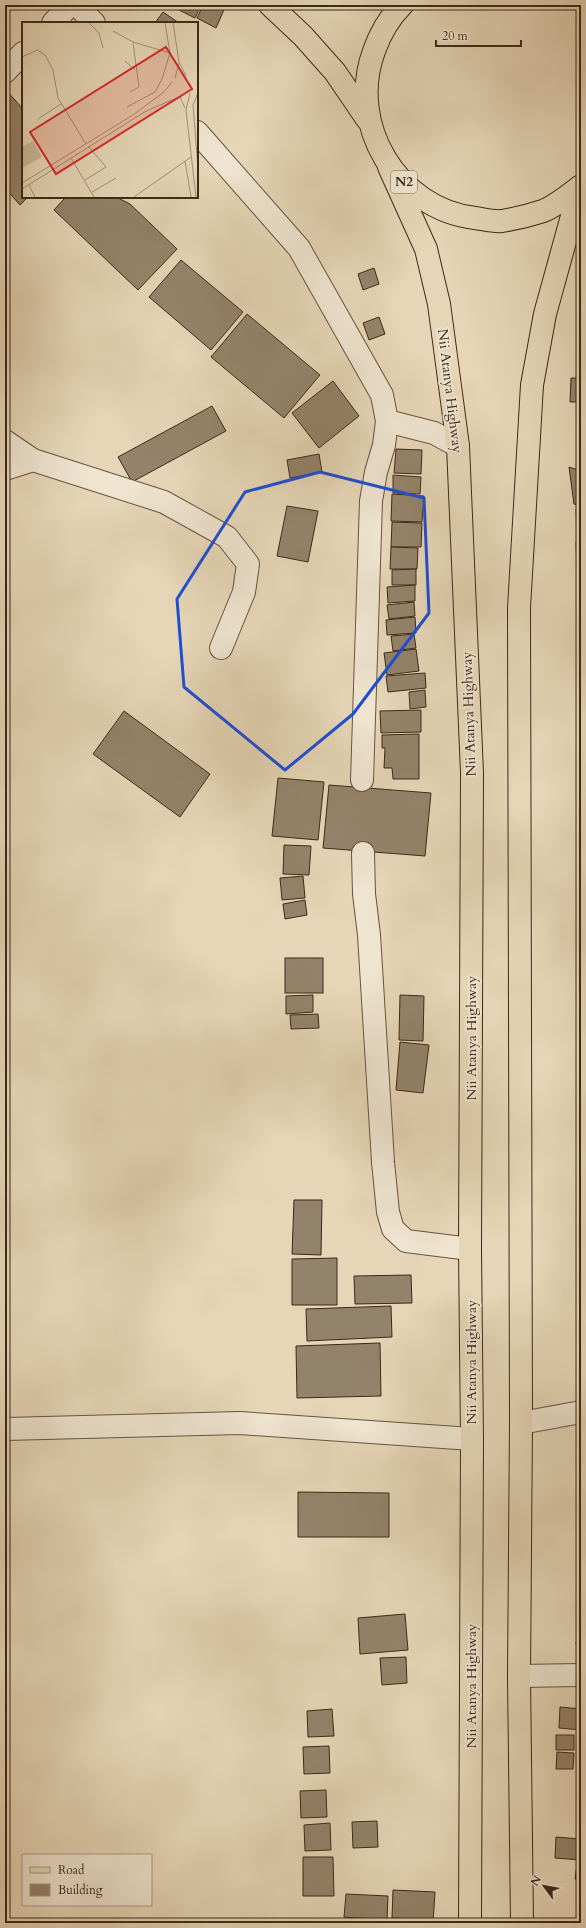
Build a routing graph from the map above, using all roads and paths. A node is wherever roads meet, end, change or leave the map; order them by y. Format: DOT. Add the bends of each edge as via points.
graph roads {
  1 [pos="70,5"];
  2 [pos="77,5"];
  3 [pos="270,5"];
  4 [pos="402,5"];
  5 [pos="54,22"];
  6 [pos="93,22"];
  7 [pos="22,54"];
  8 [pos="5,72"];
  9 [pos="369,123"];
  10 [pos="198,133"];
  11 [pos="387,164"];
  12 [pos="581,186"];
  13 [pos="387,420"];
  14 [pos="5,441"];
  15 [pos="458,446"];
  16 [pos="33,460"];
  17 [pos="5,469"];
  18 [pos="221,648"];
  19 [pos="362,780"];
  20 [pos="363,854"];
  21 [pos="470,1250"];
  22 [pos="581,1412"];
  23 [pos="521,1423"];
  24 [pos="5,1429"];
  25 [pos="472,1439"];
  26 [pos="581,1675"];
  27 [pos="519,1676"];
  28 [pos="470,1923"];
  29 [pos="522,1923"];
  30 [pos="526,1923"];
  1 -- 5 [label="street"];
  2 -- 6 [label="street"];
  3 -- 9 [label="main road, N2" via="303,36 335,72"];
  4 -- 9 [label="main road, N2" via="380,36 370,63 366,93"];
  7 -- 8 [label="street"];
  9 -- 11 [label="main road, N2"];
  10 -- 13 [label="street" via="299,248 382,395"];
  11 -- 12 [label="main road, N2" via="418,197 457,216 500,221 543,211"];
  11 -- 15 [label="main road, Nii Atanya Highway" via="426,249 439,304"];
  12 -- 23 [label="main road" via="545,314 532,385 519,608"];
  13 -- 15 [label="street" via="434,433"];
  13 -- 19 [label="street" via="371,501"];
  14 -- 16 [label="street"];
  15 -- 21 [label="main road, Nii Atanya Highway" via="472,773"];
  16 -- 17 [label="street"];
  16 -- 18 [label="street" via="164,502 227,537 248,564 244,592"];
  20 -- 21 [label="street" via="388,1212 393,1229 406,1241"];
  21 -- 25 [label="main road, Nii Atanya Highway"];
  22 -- 23 [label="street"];
  23 -- 27 [label="main road"];
  24 -- 25 [label="street" via="240,1423"];
  25 -- 28 [label="main road, Nii Atanya Highway"];
  26 -- 27 [label="street"];
  27 -- 29 [label="main road"];
  29 -- 30 [label="street"];
}
